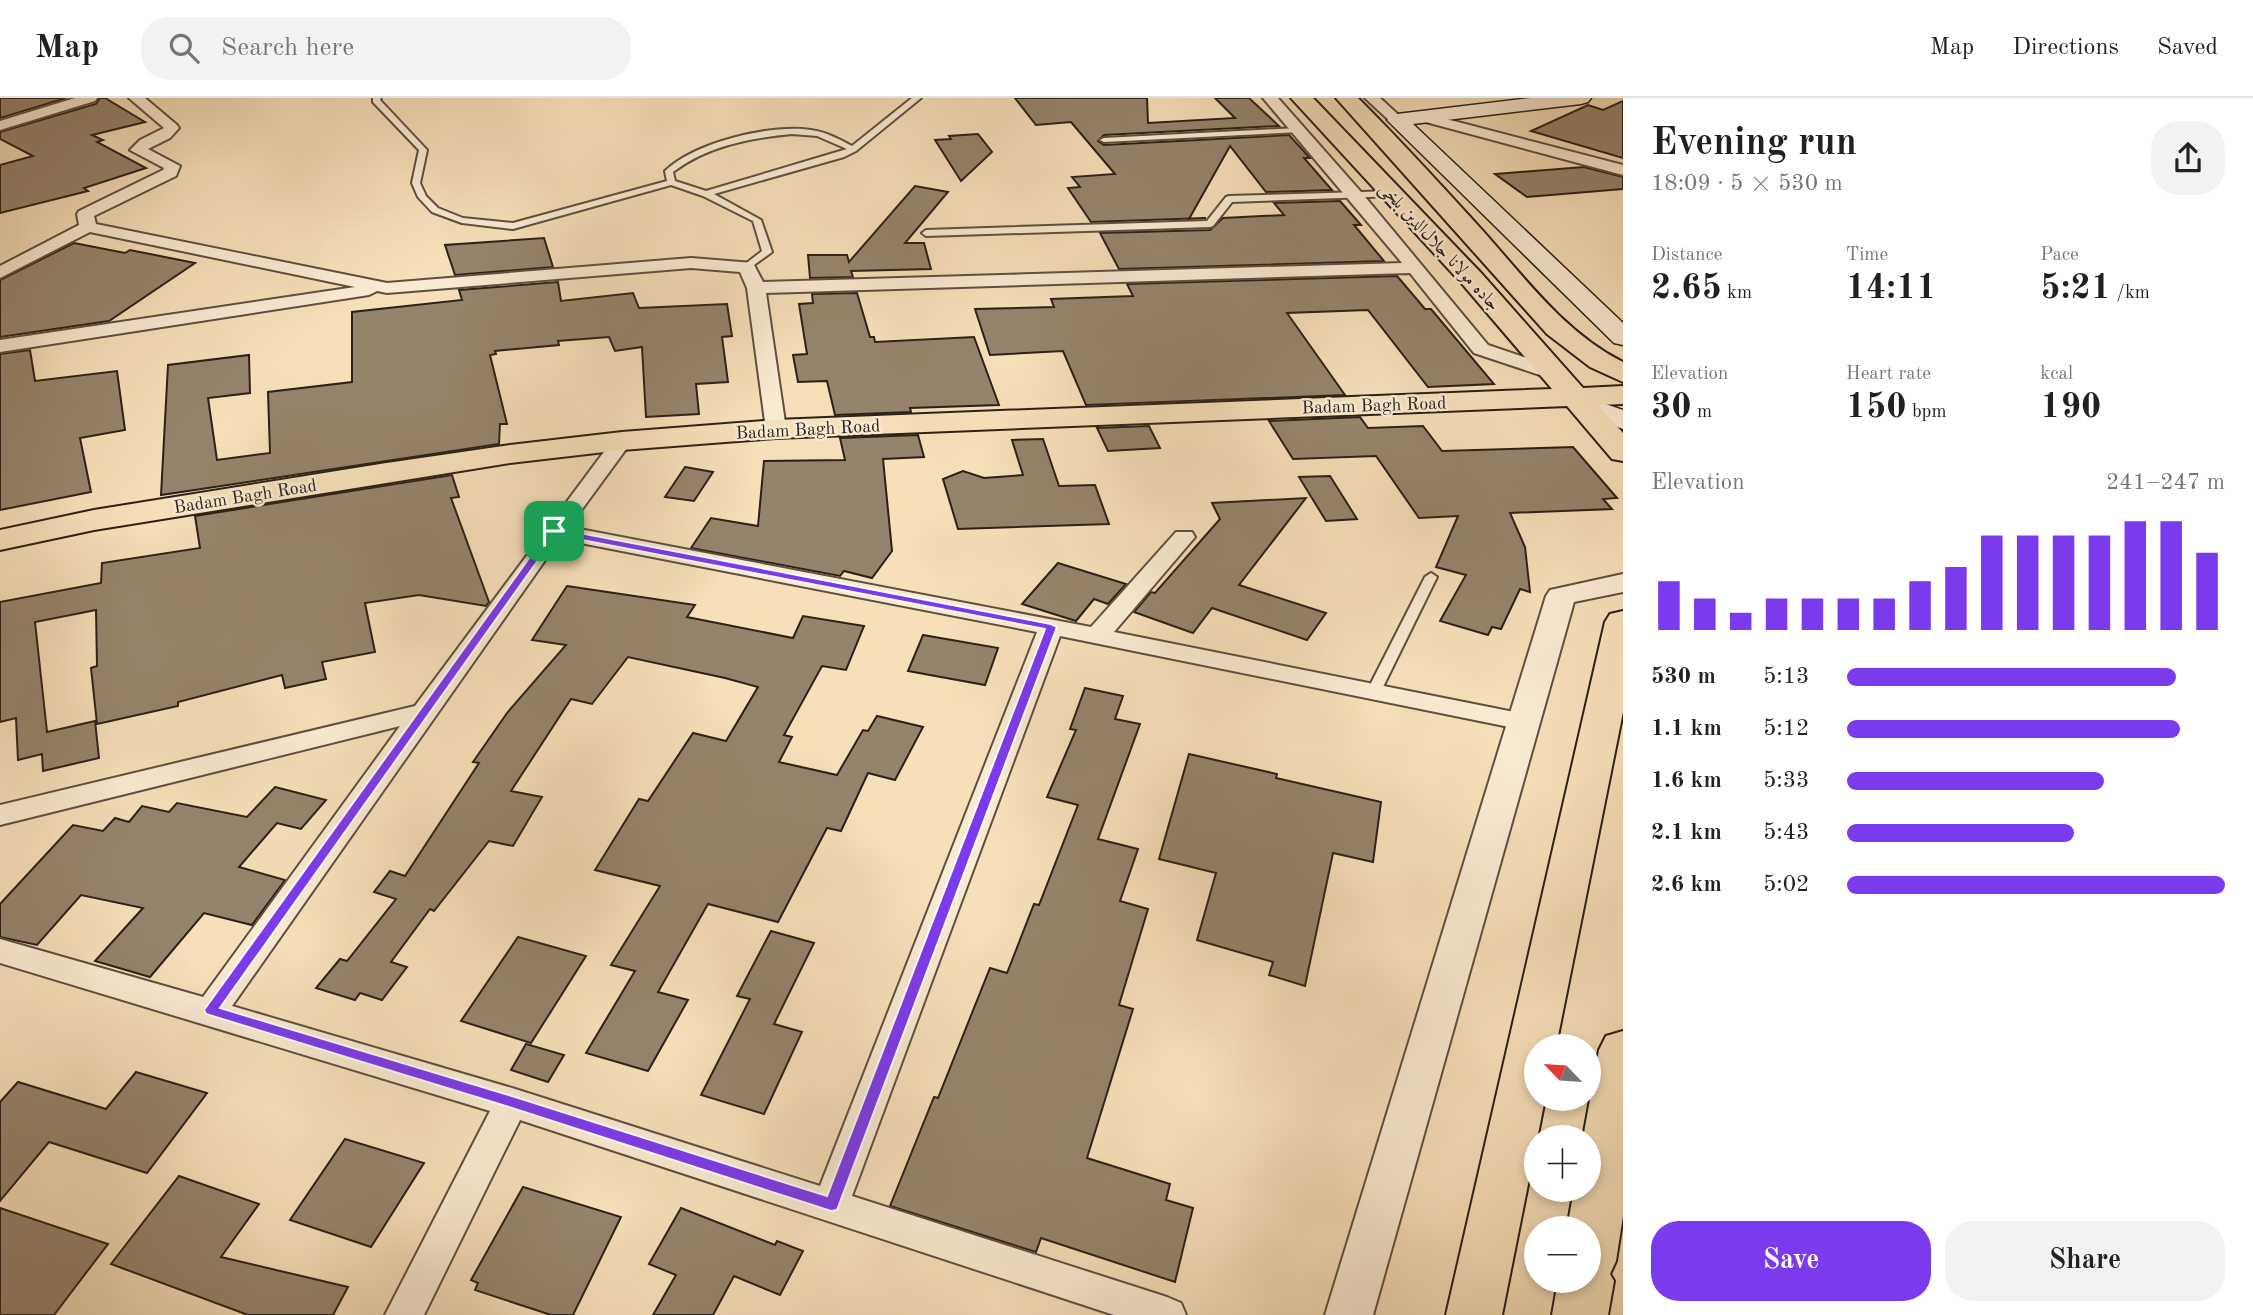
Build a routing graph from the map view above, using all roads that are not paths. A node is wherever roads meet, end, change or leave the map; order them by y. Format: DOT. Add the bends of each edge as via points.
graph roads {
  1 [pos="90,98"];
  2 [pos="136,98"];
  3 [pos="377,98"];
  4 [pos="917,98"];
  5 [pos="1270,98"];
  6 [pos="1301,98"];
  7 [pos="1346,98"];
  8 [pos="1372,98"];
  9 [pos="1581,98"];
  10 [pos="1427,118"];
  11 [pos="1397,120"];
  12 [pos="0,126"];
  13 [pos="1298,130"];
  14 [pos="1104,141"];
  15 [pos="853,149"];
  16 [pos="1623,170"];
  17 [pos="671,182"];
  18 [pos="706,194"];
  19 [pos="1393,194"];
  20 [pos="1355,195"];
  21 [pos="88,227"];
  22 [pos="926,233"];
  23 [pos="747,267"];
  24 [pos="1415,268"];
  25 [pos="0,273"];
  26 [pos="387,288"];
  27 [pos="755,288"];
  28 [pos="1623,337"];
  29 [pos="0,346"];
  30 [pos="1623,373"];
  31 [pos="1555,374"];
  32 [pos="1623,395"];
  33 [pos="1579,401"];
  34 [pos="1623,420"];
  35 [pos="776,429"];
  36 [pos="622,441"];
  37 [pos="1623,452"];
  38 [pos="554,531"];
  39 [pos="1184,537"];
  40 [pos="0,540"];
  41 [pos="1430,577"];
  42 [pos="1623,583"];
  43 [pos="1623,622"];
  44 [pos="1051,627"];
  45 [pos="1097,636"];
  46 [pos="1374,691"];
  47 [pos="427,710"];
  48 [pos="1524,722"];
  49 [pos="0,815"];
  50 [pos="0,950"];
  51 [pos="211,1010"];
  52 [pos="1623,1050"];
  53 [pos="512,1102"];
  54 [pos="831,1205"];
  55 [pos="1596,1216"];
  56 [pos="1584,1293"];
  57 [pos="404,1315"];
  58 [pos="1167,1315"];
  59 [pos="1349,1315"];
  60 [pos="1474,1315"];
  61 [pos="1580,1315"];
  1 -- 12 [label="street"];
  2 -- 21 [label="street" via="172,128 138,149 172,166 170,173 85,214"];
  3 -- 17 [label="lane" via="423,150 416,183 422,197 435,210 462,220 513,226"];
  4 -- 15 [label="lane"];
  5 -- 13 [label="street"];
  6 -- 19 [label="main road, جاده مولانا جلال‌الدین بلخی"];
  7 -- 30 [label="main road, جاده مولانا جلال‌الدین بلخی" via="1525,295 1579,347"];
  8 -- 11 [label="street"];
  9 -- 10 [label="main road"];
  10 -- 11 [label="main road"];
  10 -- 16 [label="street"];
  11 -- 28 [label="main road"];
  13 -- 14 [label="lane"];
  13 -- 20 [label="street"];
  15 -- 17 [label="lane" via="809,132 761,136 678,162 669,171"];
  15 -- 18 [label="lane"];
  17 -- 18 [label="lane"];
  18 -- 23 [label="lane" via="757,220 767,252"];
  19 -- 20 [label="lane"];
  19 -- 31 [label="main road, جاده مولانا جلال‌الدین بلخی"];
  20 -- 22 [label="lane" via="1229,199 1210,224"];
  20 -- 24 [label="street"];
  21 -- 25 [label="street"];
  21 -- 26 [label="street"];
  23 -- 26 [label="street" via="691,263"];
  23 -- 27 [label="street"];
  24 -- 27 [label="street"];
  24 -- 31 [label="street" via="1481,349"];
  26 -- 29 [label="street"];
  27 -- 35 [label="street"];
  31 -- 33 [label="main road, جاده مولانا جلال‌الدین بلخی"];
  32 -- 33 [label="main road, Badam Bagh Road"];
  33 -- 34 [label="main road"];
  33 -- 35 [label="main road, Badam Bagh Road"];
  33 -- 37 [label="main road, جاده مولانا جلال‌الدین بلخی"];
  35 -- 36 [label="main road, Badam Bagh Road"];
  36 -- 38 [label="street"];
  36 -- 40 [label="main road, Badam Bagh Road" via="366,476 94,520"];
  38 -- 44 [label="street"];
  38 -- 47 [label="street"];
  39 -- 45 [label="street"];
  41 -- 46 [label="lane"];
  42 -- 48 [label="street" via="1561,596"];
  43 -- 60 [label="main road"];
  44 -- 45 [label="street"];
  44 -- 54 [label="street"];
  45 -- 46 [label="street"];
  46 -- 48 [label="street"];
  47 -- 49 [label="street"];
  47 -- 51 [label="street"];
  48 -- 59 [label="street"];
  50 -- 51 [label="street"];
  51 -- 53 [label="street"];
  52 -- 55 [label="main road"];
  53 -- 54 [label="street"];
  53 -- 57 [label="street"];
  54 -- 58 [label="street"];
  56 -- 61 [label="main road"];
}
